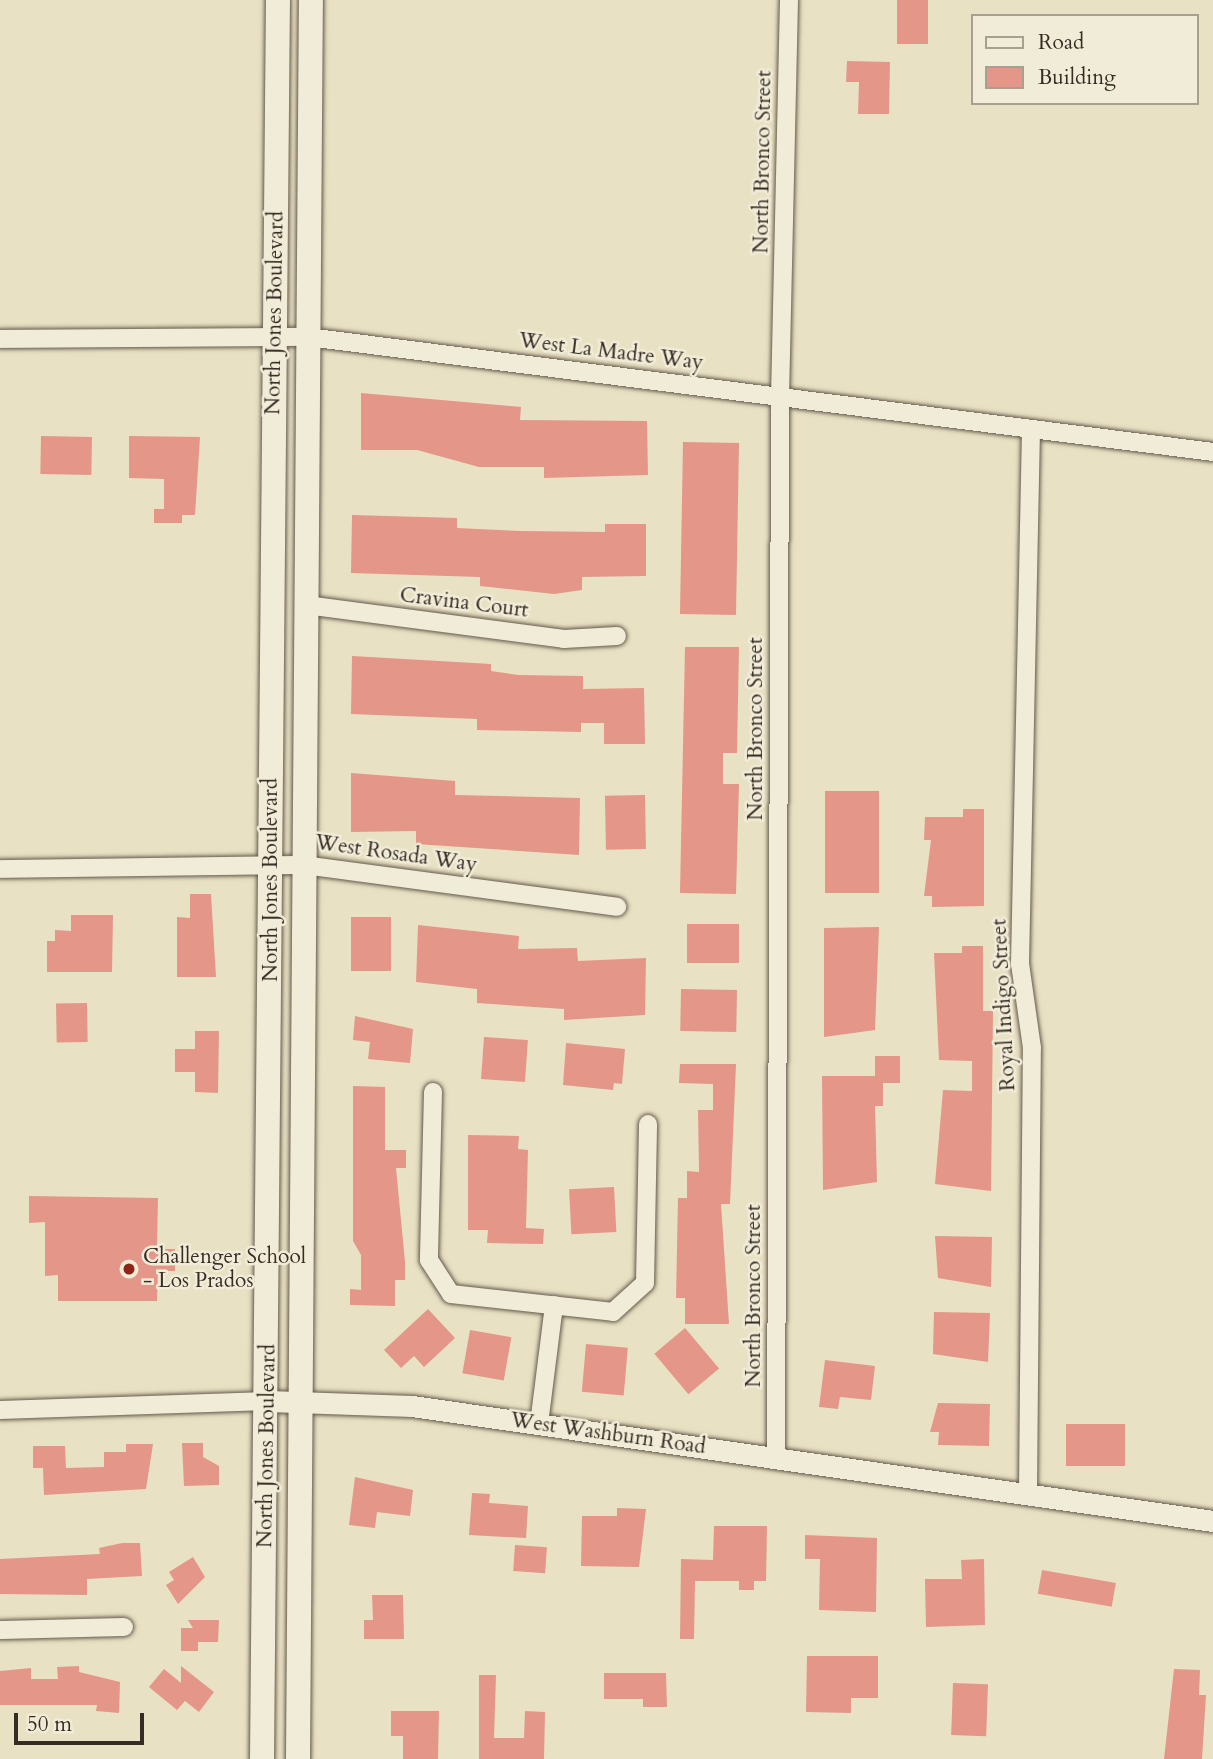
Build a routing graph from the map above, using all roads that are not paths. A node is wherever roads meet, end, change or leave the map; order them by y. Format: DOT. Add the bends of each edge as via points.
graph roads {
  1 [pos="278,0"];
  2 [pos="311,0"];
  3 [pos="789,0"];
  4 [pos="275,335"];
  5 [pos="308,337"];
  6 [pos="0,339"];
  7 [pos="780,397"];
  8 [pos="1031,429"];
  9 [pos="1213,452"];
  10 [pos="306,605"];
  11 [pos="617,636"];
  12 [pos="271,863"];
  13 [pos="304,865"];
  14 [pos="0,869"];
  15 [pos="617,908"];
  16 [pos="433,1092"];
  17 [pos="648,1124"];
  18 [pos="554,1305"];
  19 [pos="268,1401"];
  20 [pos="301,1401"];
  21 [pos="0,1410"];
  22 [pos="539,1424"];
  23 [pos="776,1459"];
  24 [pos="1028,1494"];
  25 [pos="1213,1521"];
  26 [pos="124,1627"];
  27 [pos="0,1630"];
  28 [pos="262,1759"];
  29 [pos="298,1759"];
  1 -- 4 [label="main road, North Jones Boulevard"];
  2 -- 5 [label="main road, North Jones Boulevard"];
  3 -- 7 [label="street, North Bronco Street"];
  4 -- 5 [label="street, West La Madre Way"];
  4 -- 6 [label="street, West La Madre Way"];
  4 -- 12 [label="main road, North Jones Boulevard"];
  5 -- 7 [label="street, West La Madre Way"];
  5 -- 10 [label="main road, North Jones Boulevard"];
  7 -- 8 [label="street, West La Madre Way"];
  7 -- 23 [label="street, North Bronco Street"];
  8 -- 9 [label="street, West La Madre Way"];
  8 -- 24 [label="street, Royal Indigo Street" via="1020,964 1032,1048"];
  10 -- 11 [label="street, Cravina Court" via="564,639"];
  10 -- 13 [label="main road, North Jones Boulevard"];
  12 -- 13 [label="street, West Rosada Way"];
  12 -- 14 [label="street, West Rosada Way"];
  12 -- 19 [label="main road, North Jones Boulevard"];
  13 -- 15 [label="street, West Rosada Way"];
  13 -- 20 [label="main road, North Jones Boulevard"];
  16 -- 18 [label="street" via="429,1260 451,1294"];
  17 -- 18 [label="street" via="645,1283 613,1312"];
  18 -- 22 [label="street"];
  19 -- 20 [label="street, West Washburn Road"];
  19 -- 21 [label="street, West Washburn Road"];
  19 -- 28 [label="main road, North Jones Boulevard"];
  20 -- 22 [label="street, West Washburn Road" via="412,1406"];
  20 -- 29 [label="main road, North Jones Boulevard"];
  22 -- 23 [label="street, West Washburn Road"];
  23 -- 24 [label="street, West Washburn Road"];
  24 -- 25 [label="street, West Washburn Road"];
  26 -- 27 [label="street"];
}
